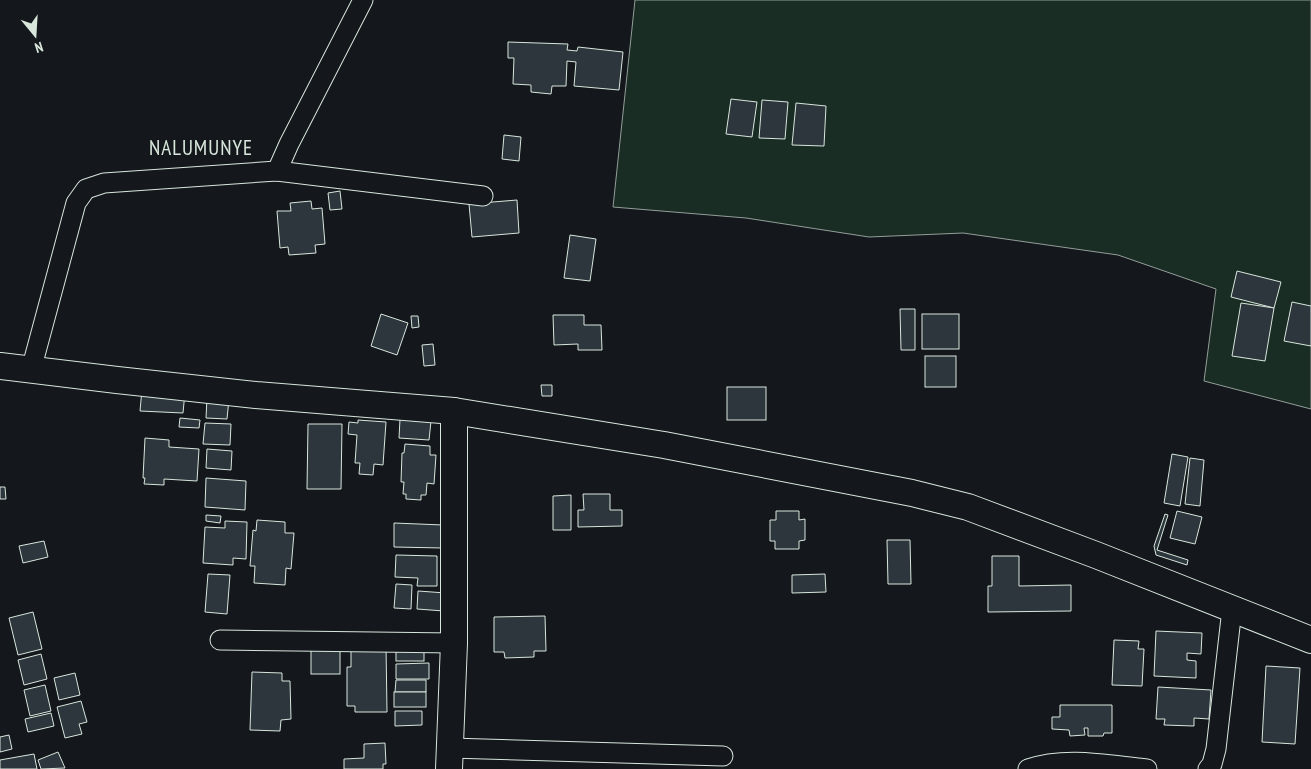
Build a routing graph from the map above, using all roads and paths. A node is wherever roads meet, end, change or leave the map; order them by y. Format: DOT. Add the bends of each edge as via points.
graph roads {
  1 [pos="363,0"];
  2 [pos="277,171"];
  3 [pos="483,196"];
  4 [pos="0,366"];
  5 [pos="31,370"];
  6 [pos="454,411"];
  7 [pos="1232,609"];
  8 [pos="220,640"];
  9 [pos="1311,640"];
  10 [pos="454,643"];
  11 [pos="723,756"];
  12 [pos="450,759"];
  13 [pos="1028,769"];
  14 [pos="1147,769"];
  15 [pos="1208,769"];
  1 -- 2 [label="street"];
  2 -- 3 [label="street"];
  2 -- 5 [label="street" via="104,183 86,189 76,203"];
  4 -- 5 [label="street"];
  5 -- 6 [label="street" via="256,395"];
  6 -- 7 [label="street" via="664,445 912,493 968,507"];
  6 -- 10 [label="street"];
  7 -- 9 [label="street"];
  7 -- 15 [label="street" via="1216,748"];
  8 -- 10 [label="street"];
  10 -- 12 [label="street"];
  11 -- 12 [label="street"];
  13 -- 14 [label="street" via="1070,761"];
}
